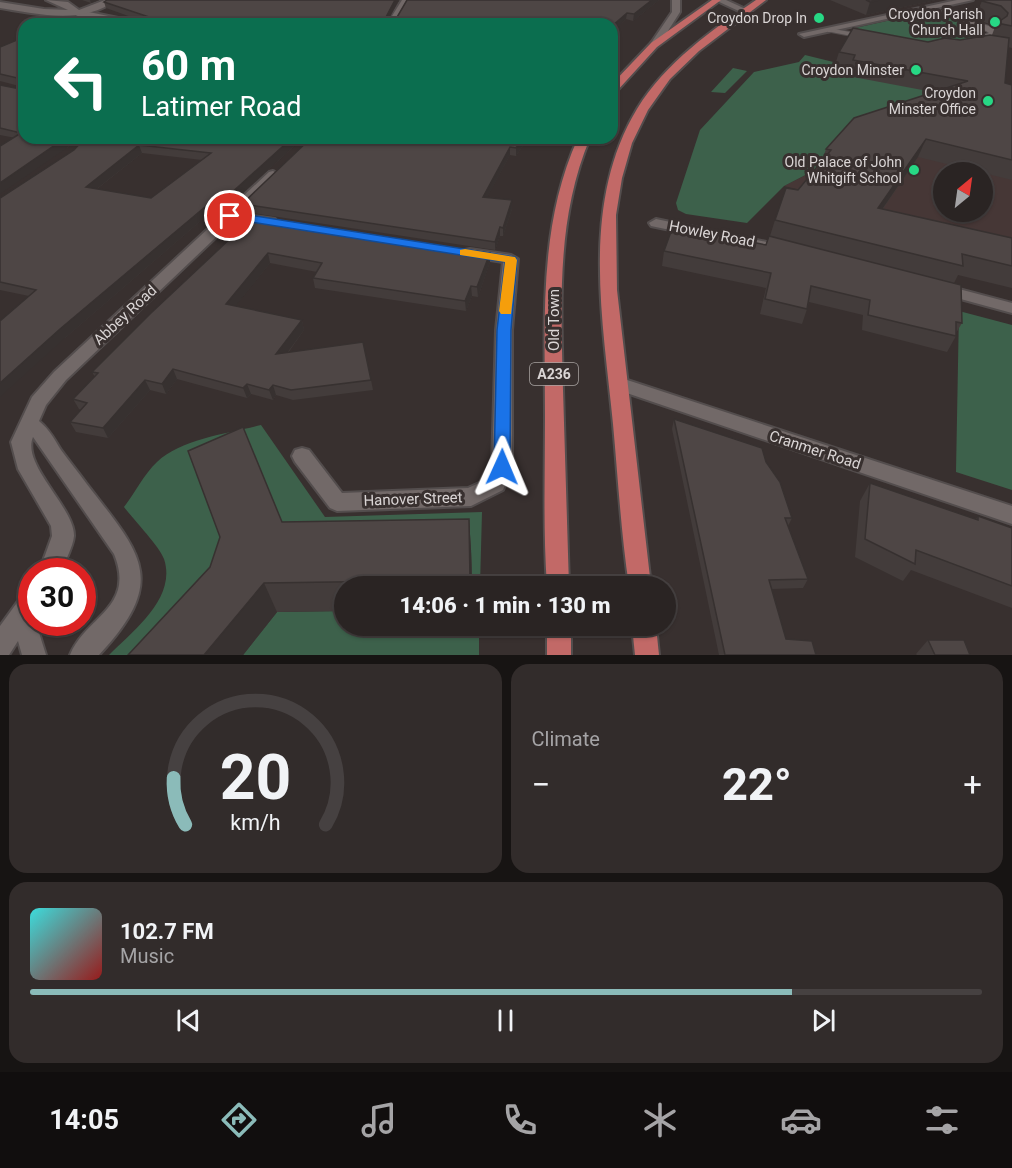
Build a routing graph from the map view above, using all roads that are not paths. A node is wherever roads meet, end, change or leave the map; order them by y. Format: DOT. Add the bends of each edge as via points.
graph roads {
  1 [pos="50,0"];
  2 [pos="112,0"];
  3 [pos="406,0"];
  4 [pos="676,0"];
  5 [pos="718,0"];
  6 [pos="762,0"];
  7 [pos="969,0"];
  8 [pos="0,5"];
  9 [pos="931,8"];
  10 [pos="746,11"];
  11 [pos="82,14"];
  12 [pos="74,18"];
  13 [pos="102,18"];
  14 [pos="395,18"];
  15 [pos="831,30"];
  16 [pos="804,34"];
  17 [pos="871,38"];
  18 [pos="656,43"];
  19 [pos="983,46"];
  20 [pos="973,48"];
  21 [pos="993,48"];
  22 [pos="618,84"];
  23 [pos="581,144"];
  24 [pos="287,161"];
  25 [pos="230,216"];
  26 [pos="656,223"];
  27 [pos="288,225"];
  28 [pos="455,251"];
  29 [pos="800,253"];
  30 [pos="922,285"];
  31 [pos="1012,308"];
  32 [pos="618,383"];
  33 [pos="30,424"];
  34 [pos="303,456"];
  35 [pos="1012,515"];
  36 [pos="55,558"];
  37 [pos="558,576"];
  38 [pos="639,576"];
  39 [pos="9,621"];
  40 [pos="558,636"];
  41 [pos="645,636"];
  42 [pos="0,646"];
  43 [pos="34,655"];
  44 [pos="82,655"];
  45 [pos="559,655"];
  46 [pos="647,655"];
  1 -- 11 [label="street"];
  2 -- 11 [label="street"];
  3 -- 14 [label="street"];
  4 -- 18 [label="street" via="676,12"];
  5 -- 10 [label="street"];
  5 -- 18 [label="main road"];
  6 -- 10 [label="main road"];
  7 -- 9 [label="street"];
  8 -- 11 [label="street"];
  9 -- 15 [label="street"];
  9 -- 19 [label="lane" via="989,29 994,33 982,39"];
  10 -- 32 [label="main road" via="667,76 632,131 618,172 610,224 611,319"];
  11 -- 12 [label="lane"];
  11 -- 13 [label="street"];
  15 -- 16 [label="street"];
  15 -- 17 [label="lane"];
  18 -- 22 [label="main road"];
  19 -- 20 [label="lane"];
  19 -- 21 [label="lane"];
  23 -- 37 [label="main road, Old Town / A236" via="558,229 554,287"];
  24 -- 25 [label="street, Abbey Road"];
  25 -- 27 [label="street"];
  25 -- 33 [label="street, Abbey Road" via="46,390"];
  26 -- 29 [label="street, Howley Road"];
  28 -- 34 [label="street, Hanover Street" via="511,260 504,330 502,467 496,484 471,497 337,502"];
  30 -- 31 [label="street"];
  32 -- 35 [label="street, Cranmer Road"];
  32 -- 38 [label="main road"];
  33 -- 36 [label="street, Abbey Road" via="21,442 28,469 61,524 63,536"];
  33 -- 44 [label="street" via="44,436 131,563 128,597 114,620"];
  39 -- 42 [label="street"];
  39 -- 43 [label="street" via="27,631"];
  40 -- 45 [label="main road"];
  41 -- 46 [label="main road"];
}
